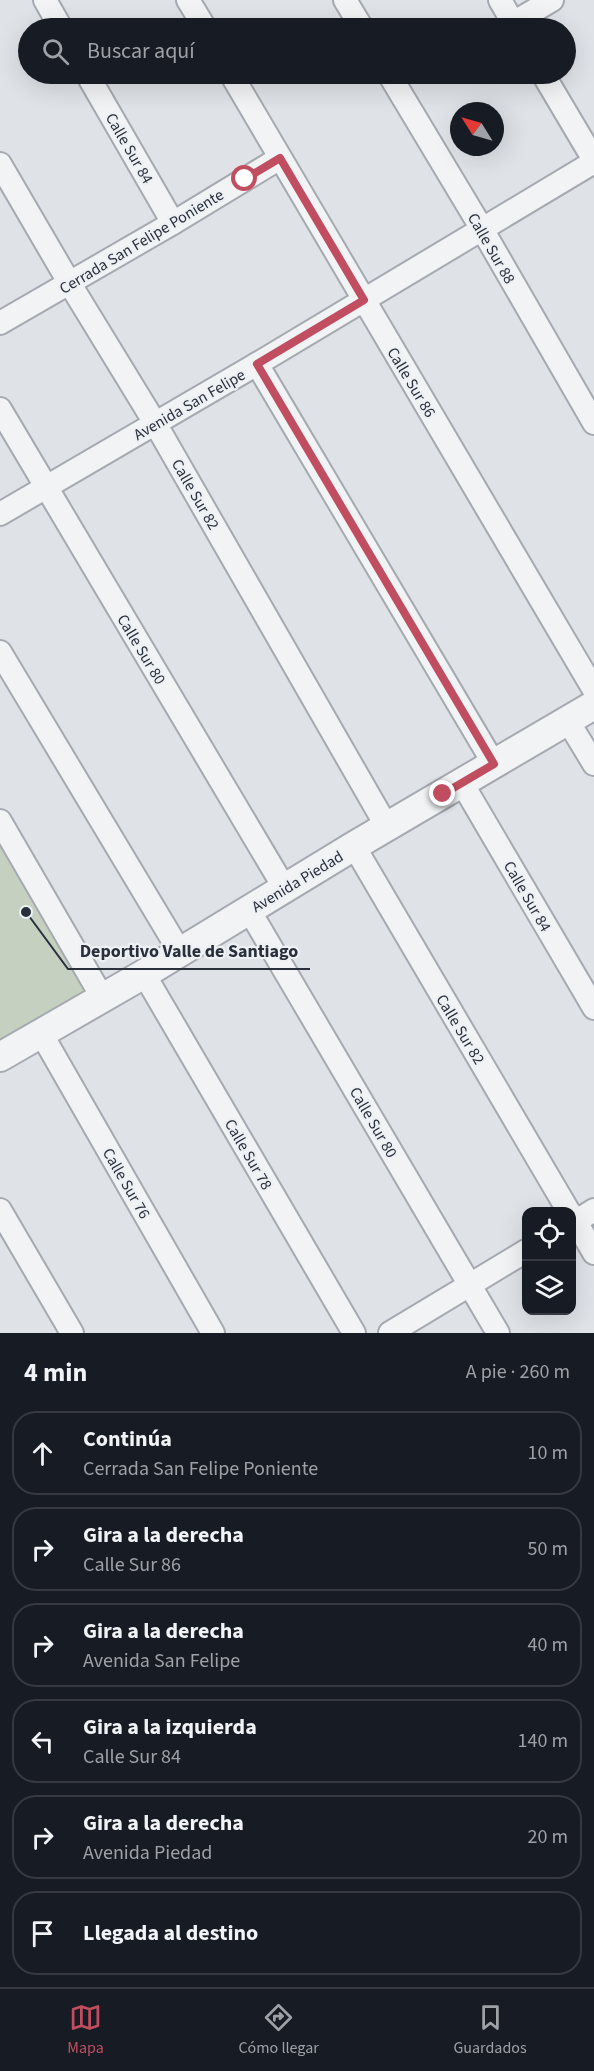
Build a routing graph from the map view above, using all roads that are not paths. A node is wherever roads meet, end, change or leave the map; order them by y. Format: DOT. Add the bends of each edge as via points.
graph roads {
  1 [pos="45,0"];
  2 [pos="188,0"];
  3 [pos="345,0"];
  4 [pos="500,0"];
  5 [pos="552,0"];
  6 [pos="55,18"];
  7 [pos="199,18"];
  8 [pos="356,18"];
  9 [pos="510,18"];
  10 [pos="526,18"];
  11 [pos="93,84"];
  12 [pos="237,84"];
  13 [pos="394,84"];
  14 [pos="549,84"];
  15 [pos="280,158"];
  16 [pos="594,161"];
  17 [pos="0,164"];
  18 [pos="173,223"];
  19 [pos="482,229"];
  20 [pos="70,284"];
  21 [pos="364,300"];
  22 [pos="0,323"];
  23 [pos="257,364"];
  24 [pos="0,409"];
  25 [pos="155,423"];
  26 [pos="594,423"];
  27 [pos="45,488"];
  28 [pos="0,514"];
  29 [pos="0,652"];
  30 [pos="594,690"];
  31 [pos="594,705"];
  32 [pos="568,721"];
  33 [pos="494,764"];
  34 [pos="594,764"];
  35 [pos="462,783"];
  36 [pos="0,821"];
  37 [pos="387,827"];
  38 [pos="354,846"];
  39 [pos="285,889"];
  40 [pos="249,910"];
  41 [pos="180,952"];
  42 [pos="144,974"];
  43 [pos="102,997"];
  44 [pos="594,1008"];
  45 [pos="41,1033"];
  46 [pos="0,1057"];
  47 [pos="571,1207"];
  48 [pos="0,1210"];
  49 [pos="576,1216"];
  50 [pos="522,1253"];
  51 [pos="594,1253"];
  52 [pos="470,1285"];
  53 [pos="72,1333"];
  54 [pos="213,1333"];
  55 [pos="354,1333"];
  56 [pos="390,1333"];
  57 [pos="498,1333"];
  1 -- 6 [label="street"];
  2 -- 7 [label="street"];
  3 -- 8 [label="street"];
  4 -- 9 [label="street"];
  5 -- 10 [label="street"];
  11 -- 18 [label="street, Calle Sur 84"];
  12 -- 15 [label="street, Calle Sur 86"];
  13 -- 19 [label="street, Calle Sur 88"];
  14 -- 16 [label="street"];
  15 -- 18 [label="street, Cerrada San Felipe Poniente"];
  15 -- 21 [label="street, Calle Sur 86"];
  16 -- 19 [label="street, Avenida San Felipe"];
  17 -- 20 [label="street, Calle Sur 82"];
  18 -- 20 [label="street, Cerrada San Felipe Poniente"];
  19 -- 21 [label="street, Avenida San Felipe"];
  19 -- 26 [label="street, Calle Sur 88"];
  20 -- 22 [label="street, Cerrada San Felipe Poniente"];
  20 -- 25 [label="street, Calle Sur 82"];
  21 -- 23 [label="street, Avenida San Felipe"];
  21 -- 30 [label="street, Calle Sur 86"];
  23 -- 25 [label="street, Avenida San Felipe"];
  23 -- 33 [label="street"];
  24 -- 27 [label="street, Calle Sur 80"];
  25 -- 27 [label="street, Avenida San Felipe"];
  25 -- 37 [label="street, Calle Sur 82"];
  27 -- 28 [label="street, Avenida San Felipe"];
  27 -- 39 [label="street, Calle Sur 80"];
  29 -- 41 [label="street"];
  31 -- 32 [label="street, Avenida Piedad"];
  32 -- 33 [label="street, Avenida Piedad"];
  32 -- 34 [label="street"];
  33 -- 35 [label="street, Avenida Piedad"];
  35 -- 37 [label="street, Avenida Piedad"];
  35 -- 44 [label="street, Calle Sur 84"];
  36 -- 43 [label="street"];
  37 -- 38 [label="street, Avenida Piedad"];
  38 -- 39 [label="street, Avenida Piedad"];
  38 -- 47 [label="street, Calle Sur 82"];
  39 -- 40 [label="street, Avenida Piedad"];
  40 -- 41 [label="street, Avenida Piedad"];
  40 -- 52 [label="street, Calle Sur 80"];
  41 -- 42 [label="street, Avenida Piedad"];
  42 -- 43 [label="street, Avenida Piedad"];
  42 -- 55 [label="street, Calle Sur 78"];
  43 -- 45 [label="street, Avenida Piedad"];
  45 -- 46 [label="street, Avenida Piedad"];
  45 -- 54 [label="street, Calle Sur 76"];
  48 -- 53 [label="street"];
  49 -- 51 [label="street, Calle Sur 82"];
  50 -- 52 [label="street"];
  52 -- 56 [label="street"];
  52 -- 57 [label="street, Calle Sur 80"];
}
